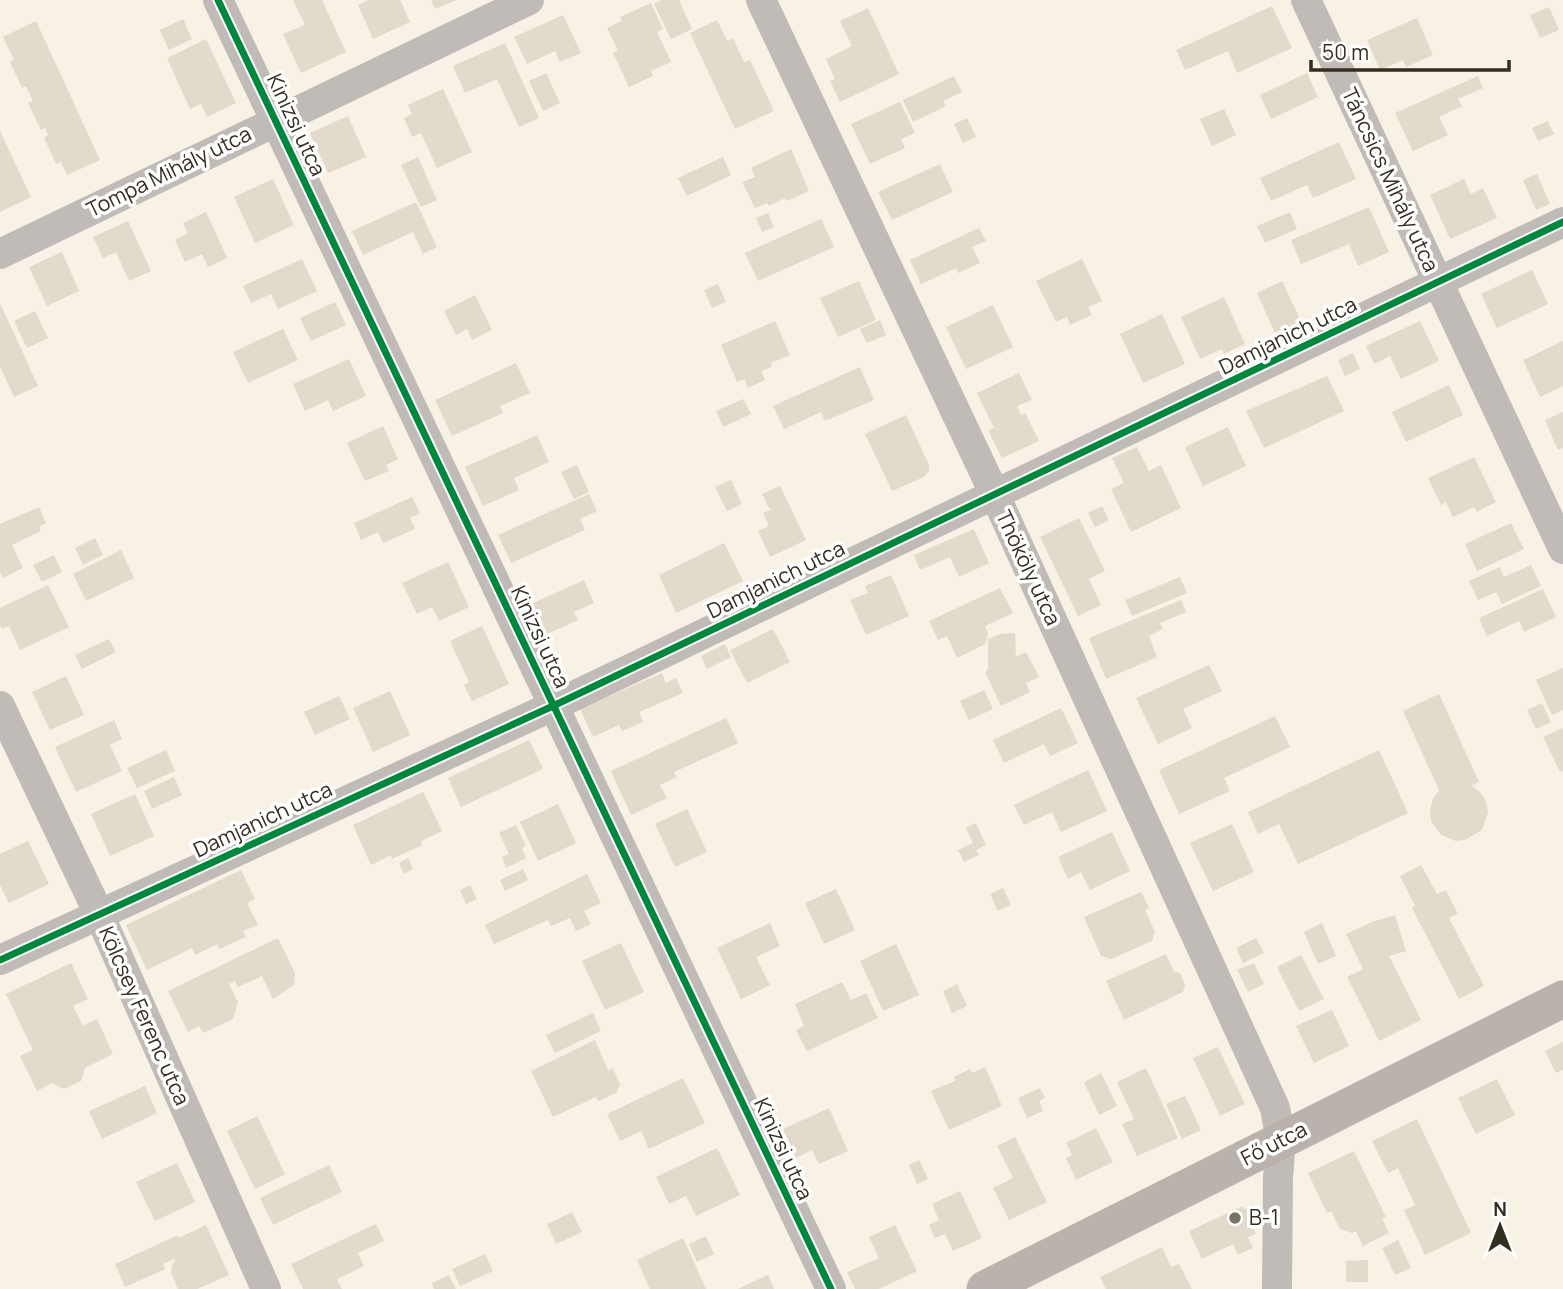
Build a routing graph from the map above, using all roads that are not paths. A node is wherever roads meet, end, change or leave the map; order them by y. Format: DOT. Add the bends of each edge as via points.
graph roads {
  1 [pos="218,0"];
  2 [pos="529,0"];
  3 [pos="761,0"];
  4 [pos="1306,0"];
  5 [pos="275,121"];
  6 [pos="1563,222"];
  7 [pos="0,254"];
  8 [pos="1438,284"];
  9 [pos="995,495"];
  10 [pos="1563,549"];
  11 [pos="0,706"];
  12 [pos="553,706"];
  13 [pos="99,914"];
  14 [pos="0,960"];
  15 [pos="1563,999"];
  16 [pos="1281,1141"];
  17 [pos="266,1289"];
  18 [pos="831,1289"];
  19 [pos="985,1289"];
  20 [pos="1277,1289"];
  1 -- 5 [label="street, Kinizsi utca"];
  2 -- 5 [label="street, Tompa Mihály utca"];
  3 -- 9 [label="street, Thököly utca"];
  4 -- 8 [label="street, Táncsics Mihály utca"];
  5 -- 7 [label="street, Tompa Mihály utca"];
  5 -- 12 [label="street, Kinizsi utca"];
  6 -- 8 [label="street, Damjanich utca"];
  8 -- 9 [label="street, Damjanich utca"];
  8 -- 10 [label="street, Táncsics Mihály utca"];
  9 -- 12 [label="street, Damjanich utca"];
  9 -- 16 [label="street, Thököly utca" via="1275,1108"];
  11 -- 13 [label="street, Kölcsey Ferenc utca"];
  12 -- 13 [label="street, Damjanich utca"];
  12 -- 18 [label="street, Kinizsi utca"];
  13 -- 14 [label="street, Damjanich utca"];
  13 -- 17 [label="street, Kölcsey Ferenc utca"];
  15 -- 16 [label="main road, Fő utca"];
  16 -- 19 [label="main road, Fő utca"];
  16 -- 20 [label="street, Thököly utca"];
}
